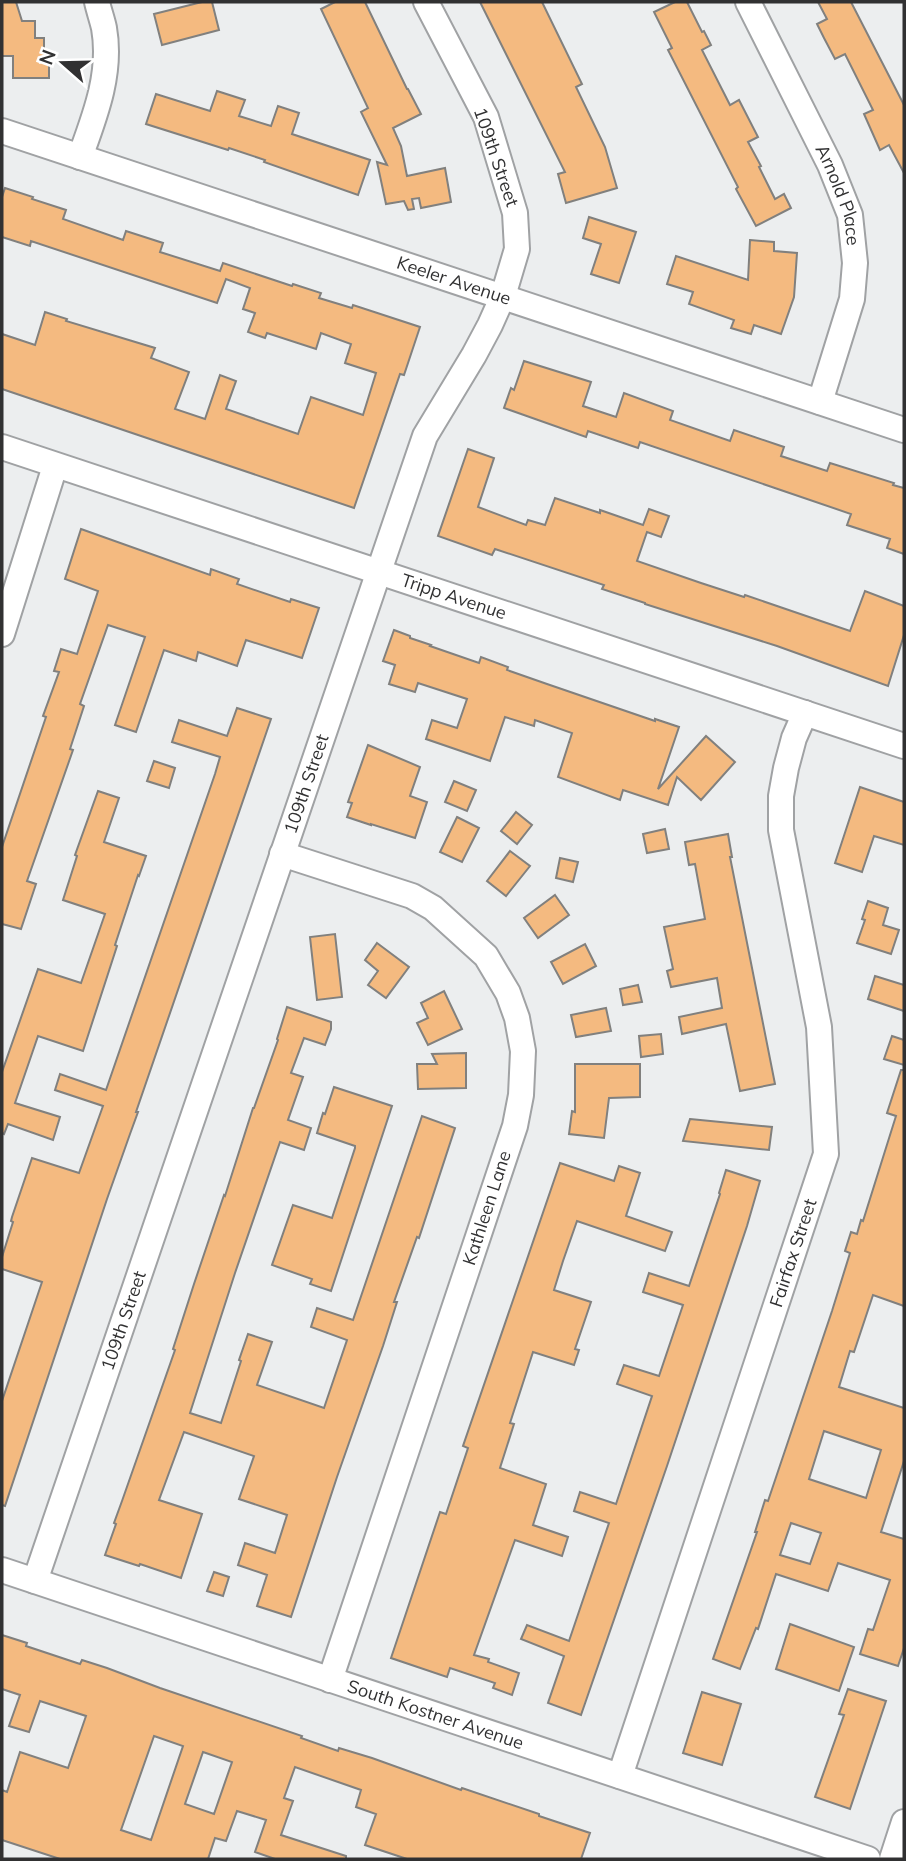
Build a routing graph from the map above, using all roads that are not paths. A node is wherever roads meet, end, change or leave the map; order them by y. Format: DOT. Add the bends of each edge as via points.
graph roads {
  1 [pos="97,2"];
  2 [pos="426,2"];
  3 [pos="748,2"];
  4 [pos="2,131"];
  5 [pos="80,157"];
  6 [pos="503,296"];
  7 [pos="820,402"];
  8 [pos="904,430"];
  9 [pos="2,447"];
  10 [pos="55,466"];
  11 [pos="379,571"];
  12 [pos="2,635"];
  13 [pos="805,713"];
  14 [pos="904,746"];
  15 [pos="282,854"];
  16 [pos="2,1570"];
  17 [pos="35,1581"];
  18 [pos="330,1680"];
  19 [pos="620,1776"];
  20 [pos="904,1822"];
  21 [pos="868,1859"];
  22 [pos="892,1859"];
  1 -- 5 [label="street" via="104,30 103,88"];
  2 -- 6 [label="street, 109th Street" via="486,117 515,213 517,249"];
  3 -- 7 [label="street, Arnold Place" via="830,165 850,215 855,263 852,299"];
  4 -- 5 [label="street, Keeler Avenue"];
  5 -- 6 [label="street, Keeler Avenue"];
  6 -- 7 [label="street, Keeler Avenue"];
  6 -- 11 [label="street, 109th Street" via="425,436"];
  7 -- 8 [label="street, Keeler Avenue"];
  9 -- 10 [label="street, Tripp Avenue"];
  10 -- 11 [label="street, Tripp Avenue"];
  10 -- 12 [label="street"];
  11 -- 13 [label="street, Tripp Avenue"];
  11 -- 15 [label="street, 109th Street"];
  13 -- 14 [label="street, Tripp Avenue"];
  13 -- 19 [label="street, Fairfax Street" via="786,768 781,830 819,1027 826,1154"];
  15 -- 17 [label="street, 109th Street"];
  15 -- 18 [label="street, Kathleen Lane" via="412,896 433,908 486,956 498,974 517,1018 523,1051 515,1126"];
  16 -- 17 [label="street, South Kostner Avenue"];
  17 -- 18 [label="street, South Kostner Avenue"];
  18 -- 19 [label="street, South Kostner Avenue"];
  19 -- 21 [label="street, South Kostner Avenue"];
  20 -- 22 [label="street"];
}
